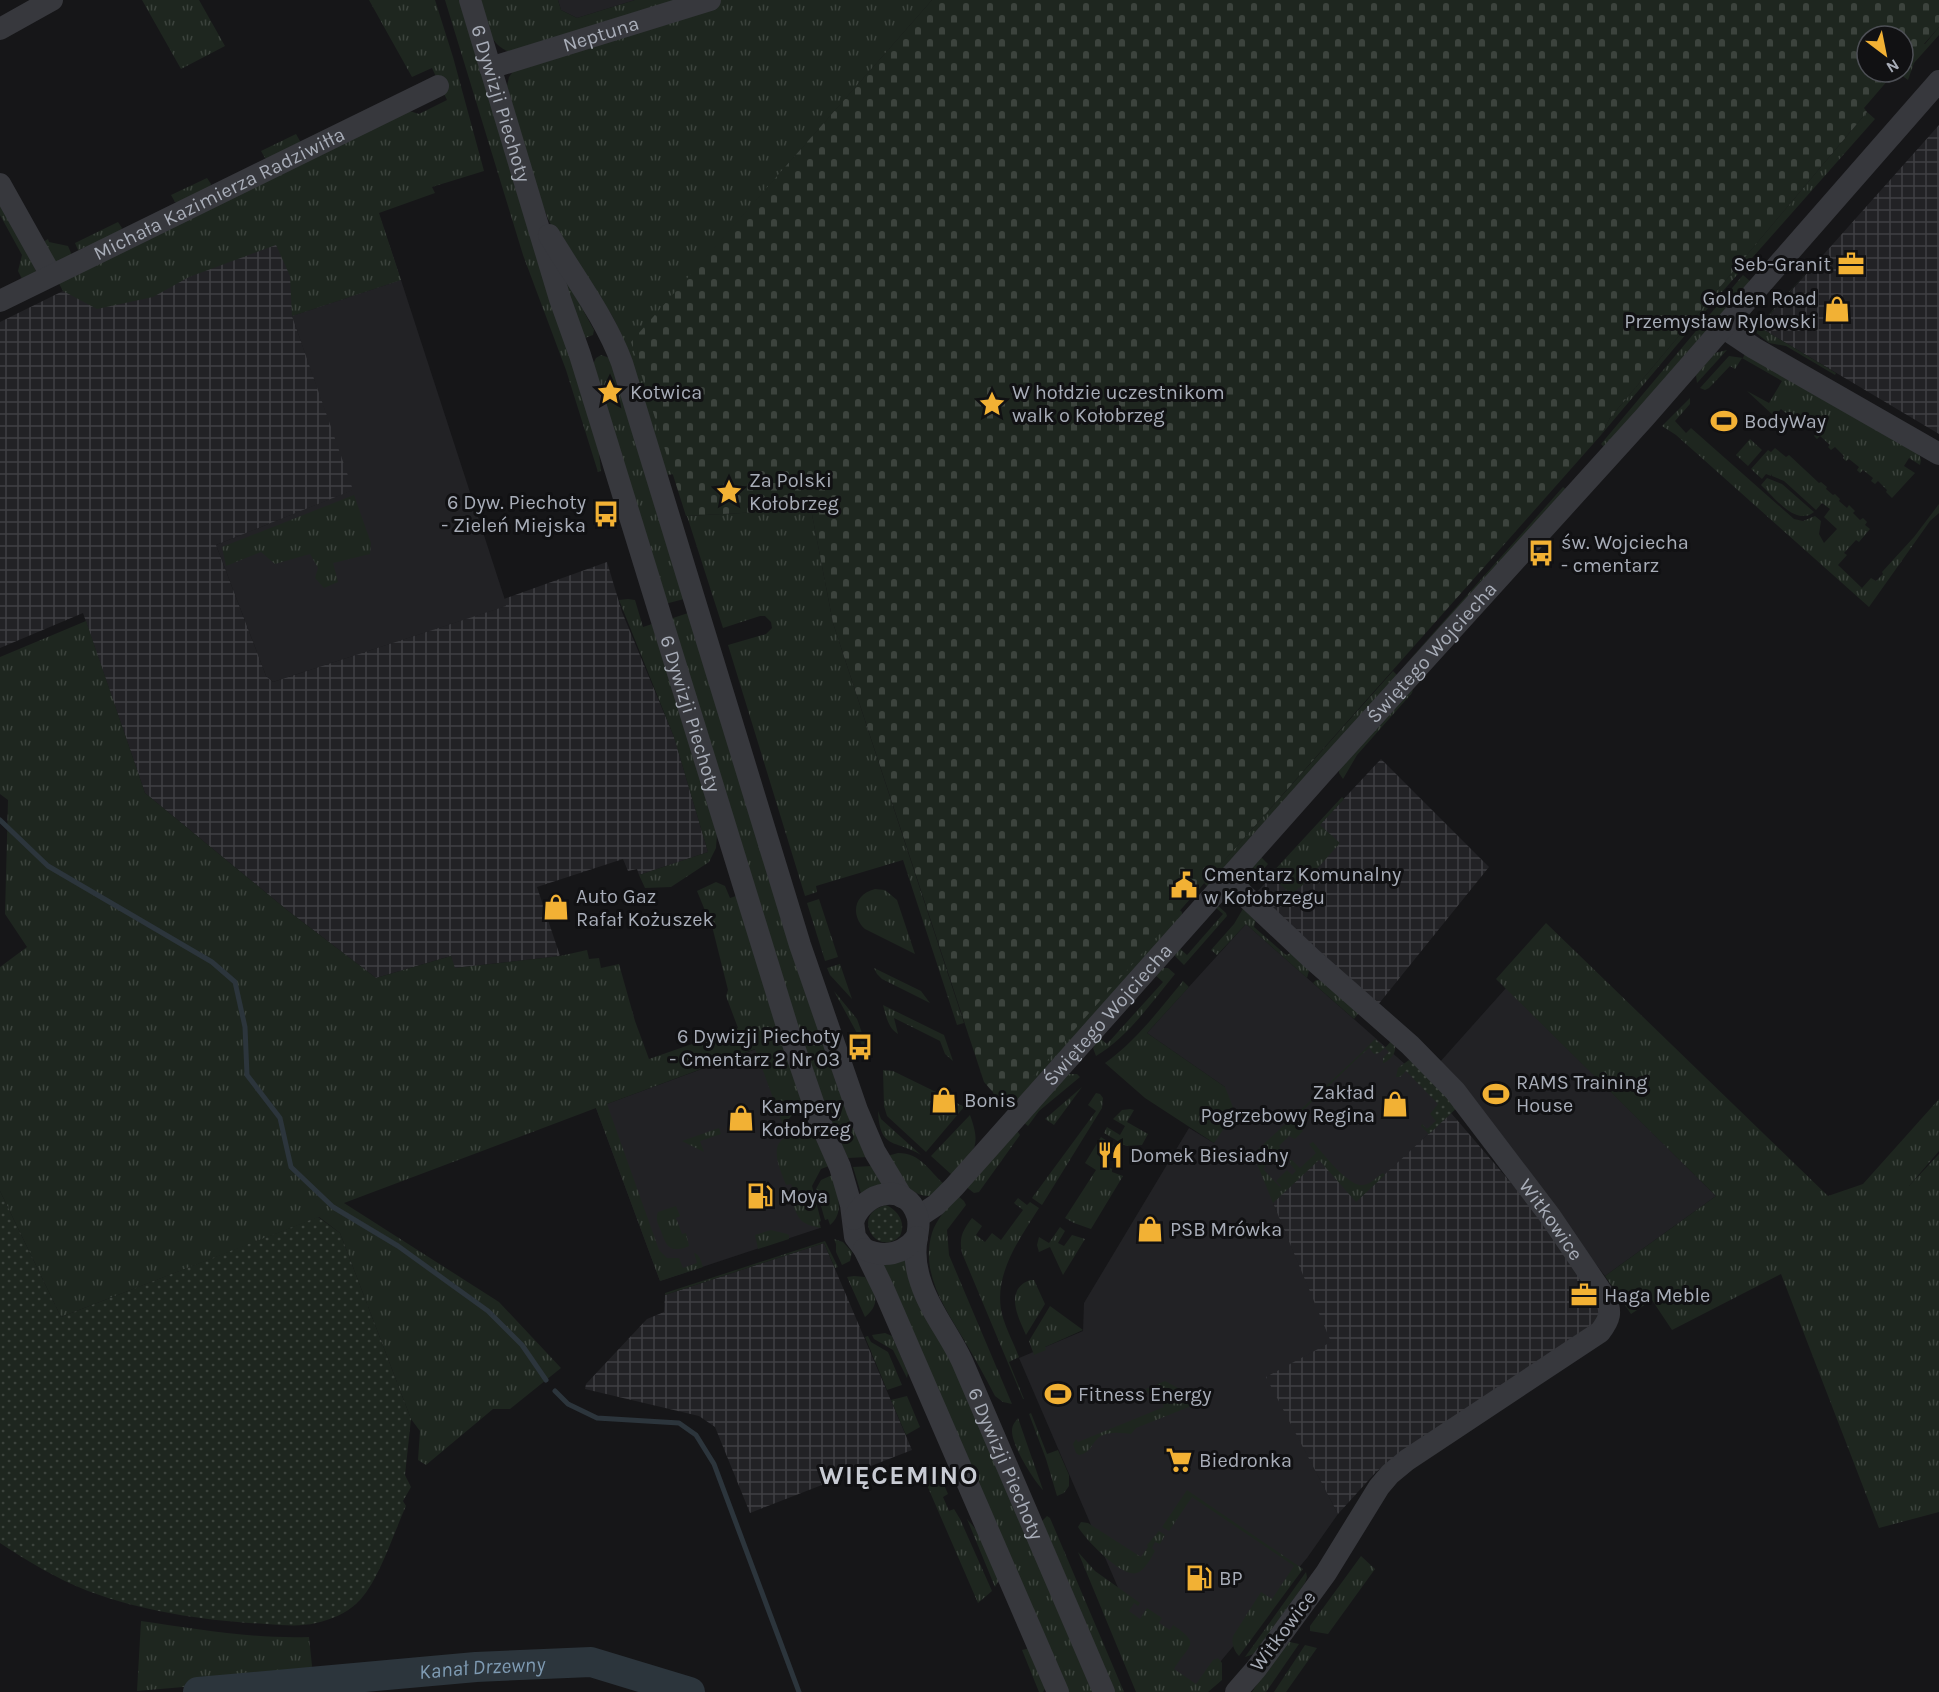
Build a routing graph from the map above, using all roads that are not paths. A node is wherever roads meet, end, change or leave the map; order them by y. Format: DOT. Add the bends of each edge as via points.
graph roads {
  1 [pos="52,0"];
  2 [pos="470,0"];
  3 [pos="710,0"];
  4 [pos="0,29"];
  5 [pos="490,68"];
  6 [pos="1939,81"];
  7 [pos="438,86"];
  8 [pos="0,184"];
  9 [pos="533,207"];
  10 [pos="51,275"];
  11 [pos="0,301"];
  12 [pos="1724,328"];
  13 [pos="614,342"];
  14 [pos="580,355"];
  15 [pos="1939,454"];
  16 [pos="1227,879"];
  17 [pos="902,1197"];
  18 [pos="854,1219"];
  19 [pos="917,1227"];
  20 [pos="864,1249"];
  21 [pos="1058,1692"];
  22 [pos="1104,1692"];
  23 [pos="1236,1692"];
  1 -- 4 [label="street"];
  2 -- 5 [label="street, 6 Dywizji Piechoty"];
  3 -- 5 [label="street, Neptuna"];
  5 -- 9 [label="street, 6 Dywizji Piechoty"];
  6 -- 12 [label="street, Świętego Wojciecha"];
  7 -- 10 [label="street, Michała Kazimierza Radziwiłła"];
  8 -- 10 [label="street"];
  9 -- 13 [label="street, 6 Dywizji Piechoty"];
  9 -- 14 [label="street, 6 Dywizji Piechoty"];
  10 -- 11 [label="street, Michała Kazimierza Radziwiłła"];
  12 -- 15 [label="street"];
  12 -- 16 [label="street, Świętego Wojciecha"];
  13 -- 14 [label="street" via="602,343"];
  13 -- 17 [label="street, 6 Dywizji Piechoty" via="800,945 857,1110 875,1152"];
  14 -- 18 [label="street, 6 Dywizji Piechoty" via="787,1026 818,1118 840,1167"];
  16 -- 19 [label="street, Świętego Wojciecha"];
  16 -- 23 [label="street, Witkowice" via="1410,1045 1455,1091 1550,1216 1610,1309 1609,1321 1600,1332 1390,1474 1326,1574"];
  17 -- 18 [label="street" via="885,1194 870,1198 860,1206"];
  17 -- 19 [label="street, 6 Dywizji Piechoty" via="912,1205"];
  18 -- 20 [label="street, 6 Dywizji Piechoty" via="855,1237"];
  19 -- 20 [label="street" via="906,1248 893,1254"];
  19 -- 22 [label="street, 6 Dywizji Piechoty" via="916,1262 921,1285 962,1361"];
  20 -- 21 [label="street, 6 Dywizji Piechoty"];
}
